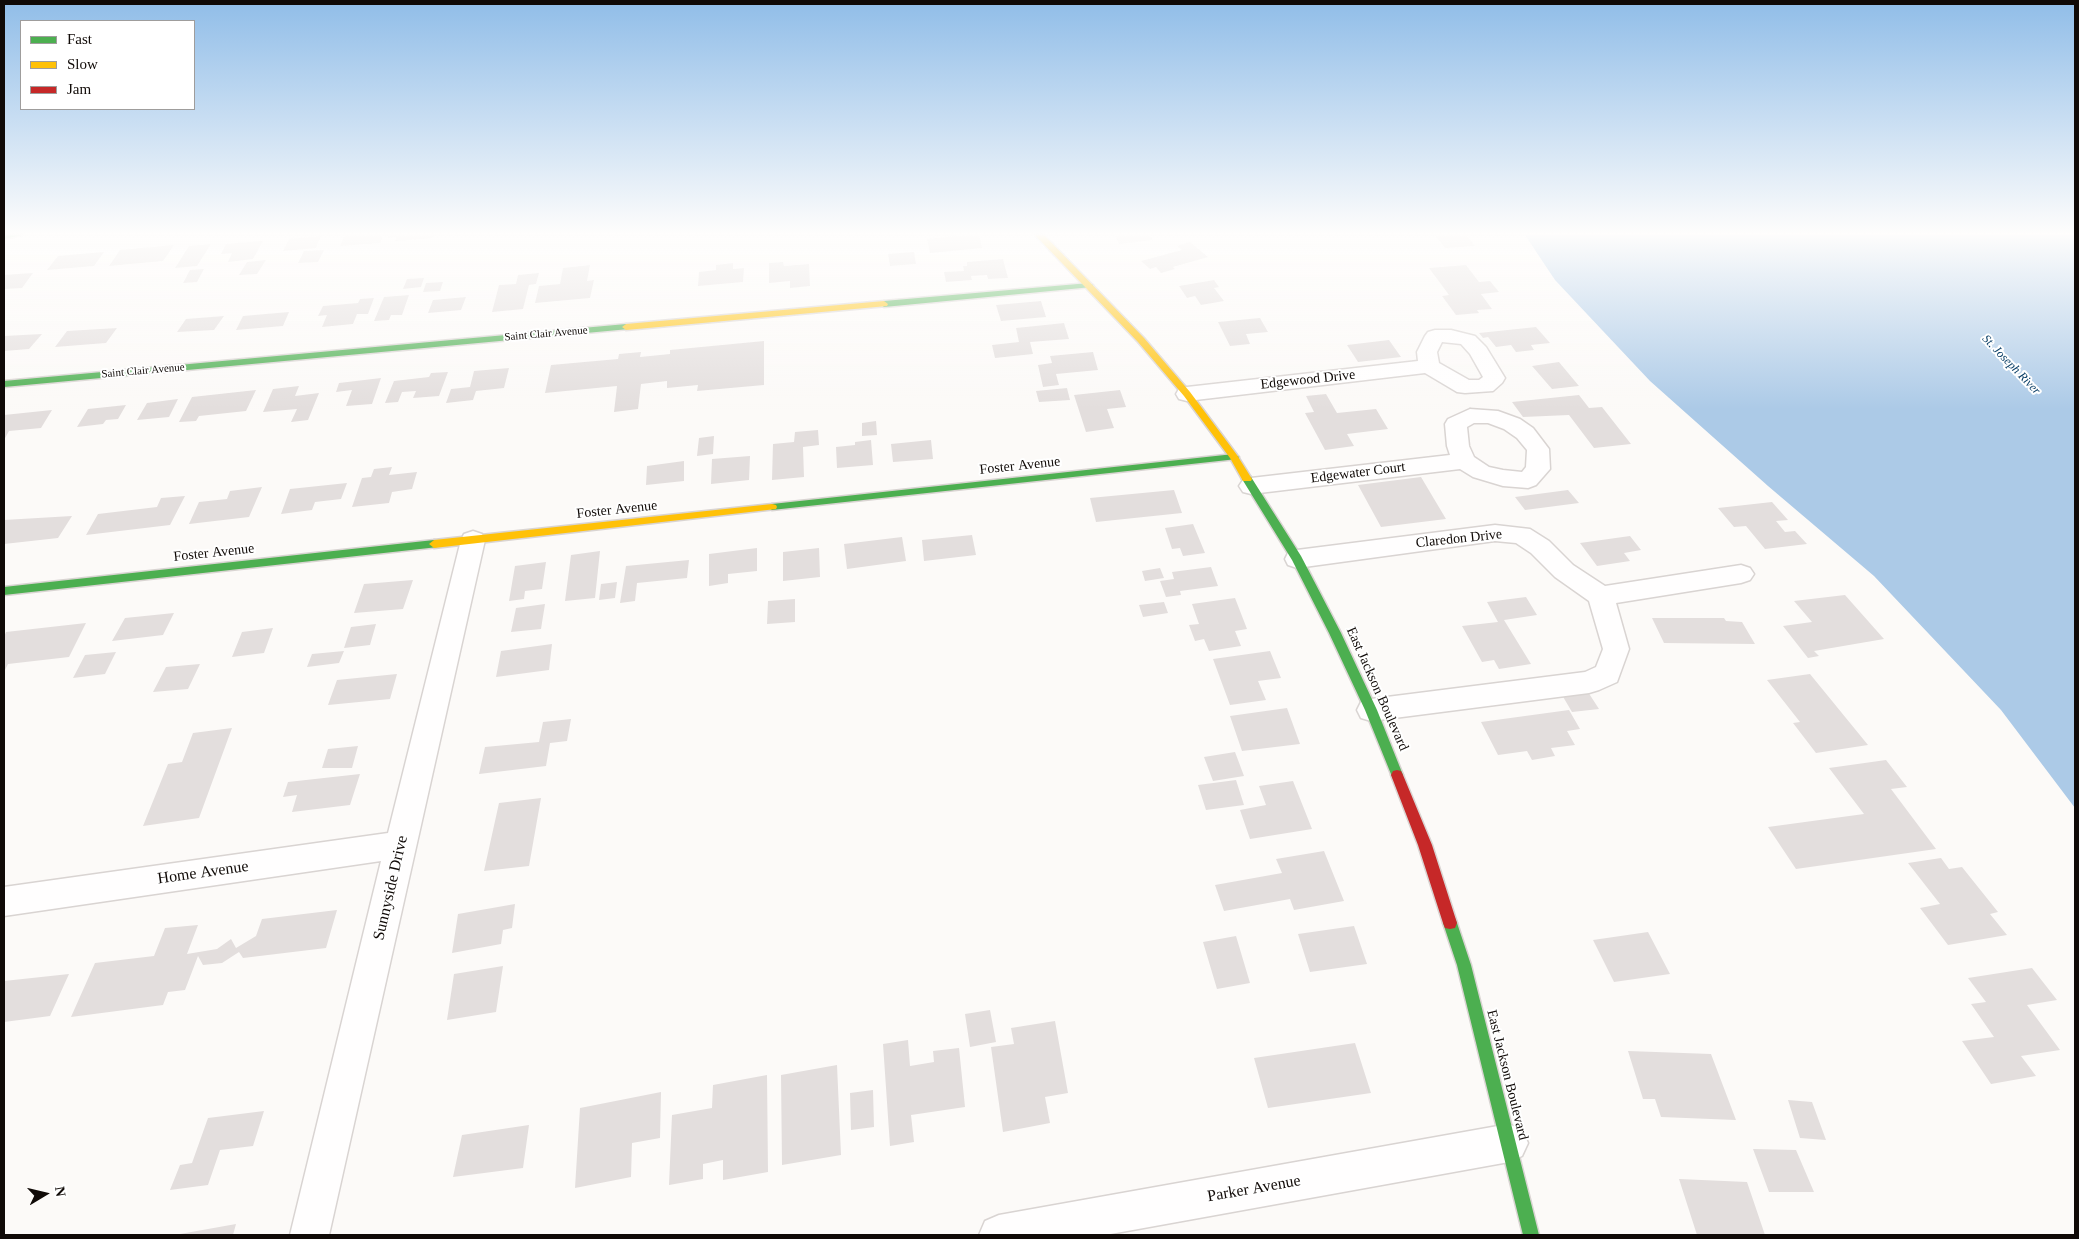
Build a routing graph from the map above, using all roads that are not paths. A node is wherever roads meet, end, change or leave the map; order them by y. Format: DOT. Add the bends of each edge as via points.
graph roads {
  1 [pos="1003,293"];
  2 [pos="1096,293"];
  3 [pos="1430,366"];
  4 [pos="4,384"];
  5 [pos="1187,394"];
  6 [pos="1234,457"];
  7 [pos="1464,461"];
  8 [pos="1251,486"];
  9 [pos="474,540"];
  10 [pos="1297,559"];
  11 [pos="1741,574"];
  12 [pos="4,591"];
  13 [pos="1601,596"];
  14 [pos="1371,710"];
  15 [pos="402,845"];
  16 [pos="4,901"];
  17 [pos="1509,1143"];
  18 [pos="309,1235"];
  19 [pos="999,1235"];
  20 [pos="1531,1235"];
  1 -- 4 [label="street, Saint Clair Avenue"];
  2 -- 5 [label="street, East Jackson Boulevard"];
  3 -- 5 [label="street, Edgewood Drive"];
  5 -- 6 [label="street, East Jackson Boulevard"];
  6 -- 8 [label="street, East Jackson Boulevard"];
  6 -- 9 [label="street, Foster Avenue"];
  7 -- 8 [label="street, Edgewater Court"];
  8 -- 10 [label="street, East Jackson Boulevard"];
  9 -- 12 [label="street, Foster Avenue"];
  9 -- 15 [label="street, Sunnyside Drive"];
  10 -- 13 [label="street, Claredon Drive" via="1495,533 1521,535 1540,547 1564,571"];
  10 -- 14 [label="street, East Jackson Boulevard"];
  11 -- 13 [label="street"];
  13 -- 14 [label="street" via="1616,649 1607,674 1589,682"];
  14 -- 17 [label="street, East Jackson Boulevard" via="1422,834 1455,937"];
  15 -- 16 [label="street, Home Avenue"];
  15 -- 18 [label="street, Sunnyside Drive"];
  17 -- 19 [label="street, Parker Avenue"];
  17 -- 20 [label="street, East Jackson Boulevard"];
}
